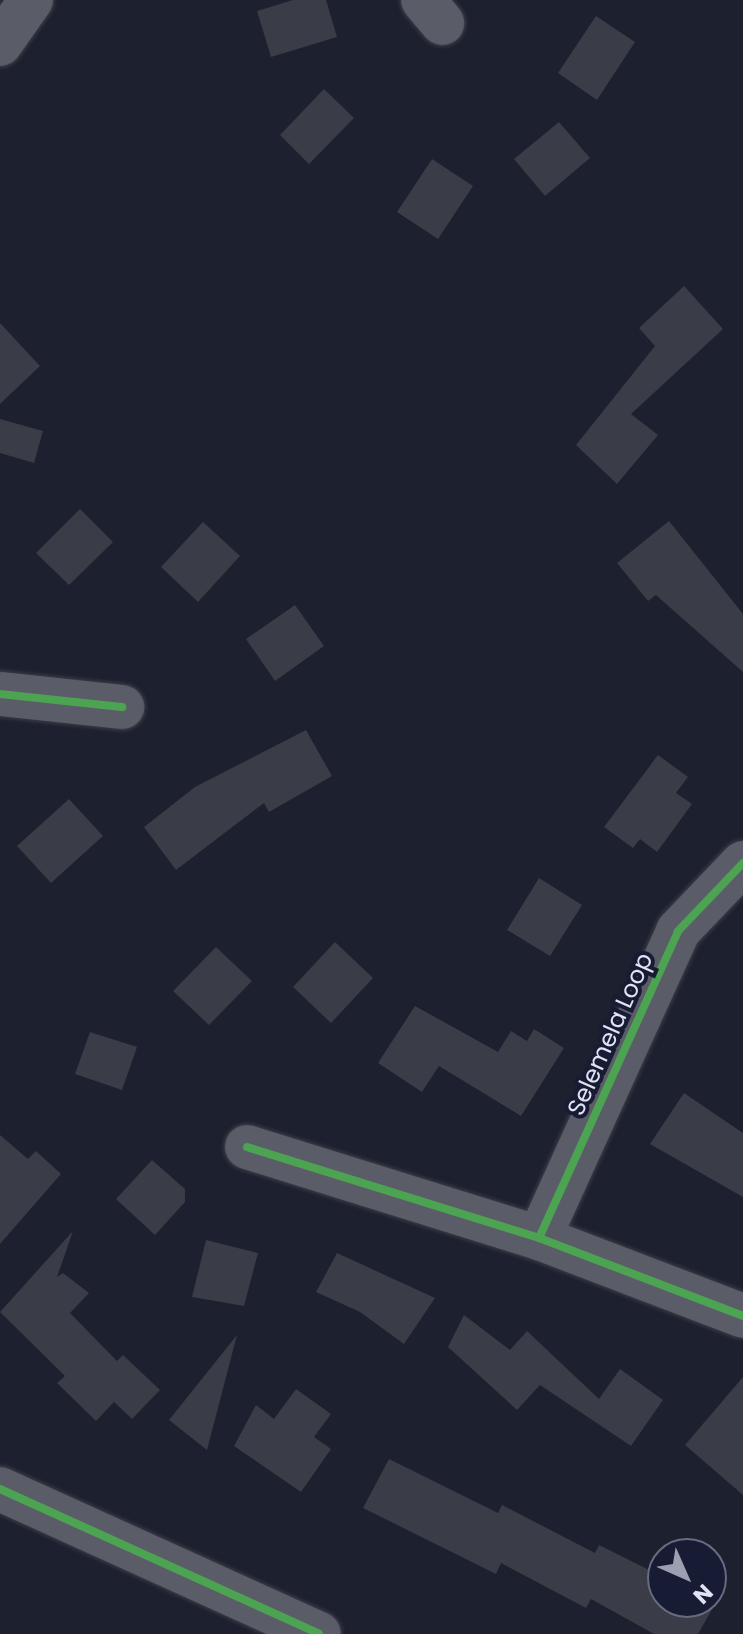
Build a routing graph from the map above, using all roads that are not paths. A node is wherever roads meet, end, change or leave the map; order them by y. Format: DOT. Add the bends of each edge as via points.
graph roads {
  1 [pos="31,0"];
  2 [pos="0,44"];
  3 [pos="0,694"];
  4 [pos="122,707"];
  5 [pos="743,863"];
  6 [pos="247,1147"];
  7 [pos="539,1238"];
  8 [pos="743,1316"];
  9 [pos="0,1489"];
  10 [pos="319,1634"];
  1 -- 2 [label="street"];
  3 -- 4 [label="street"];
  5 -- 7 [label="street, Selemela Loop" via="678,931"];
  6 -- 7 [label="street"];
  7 -- 8 [label="street"];
  9 -- 10 [label="street"];
}
